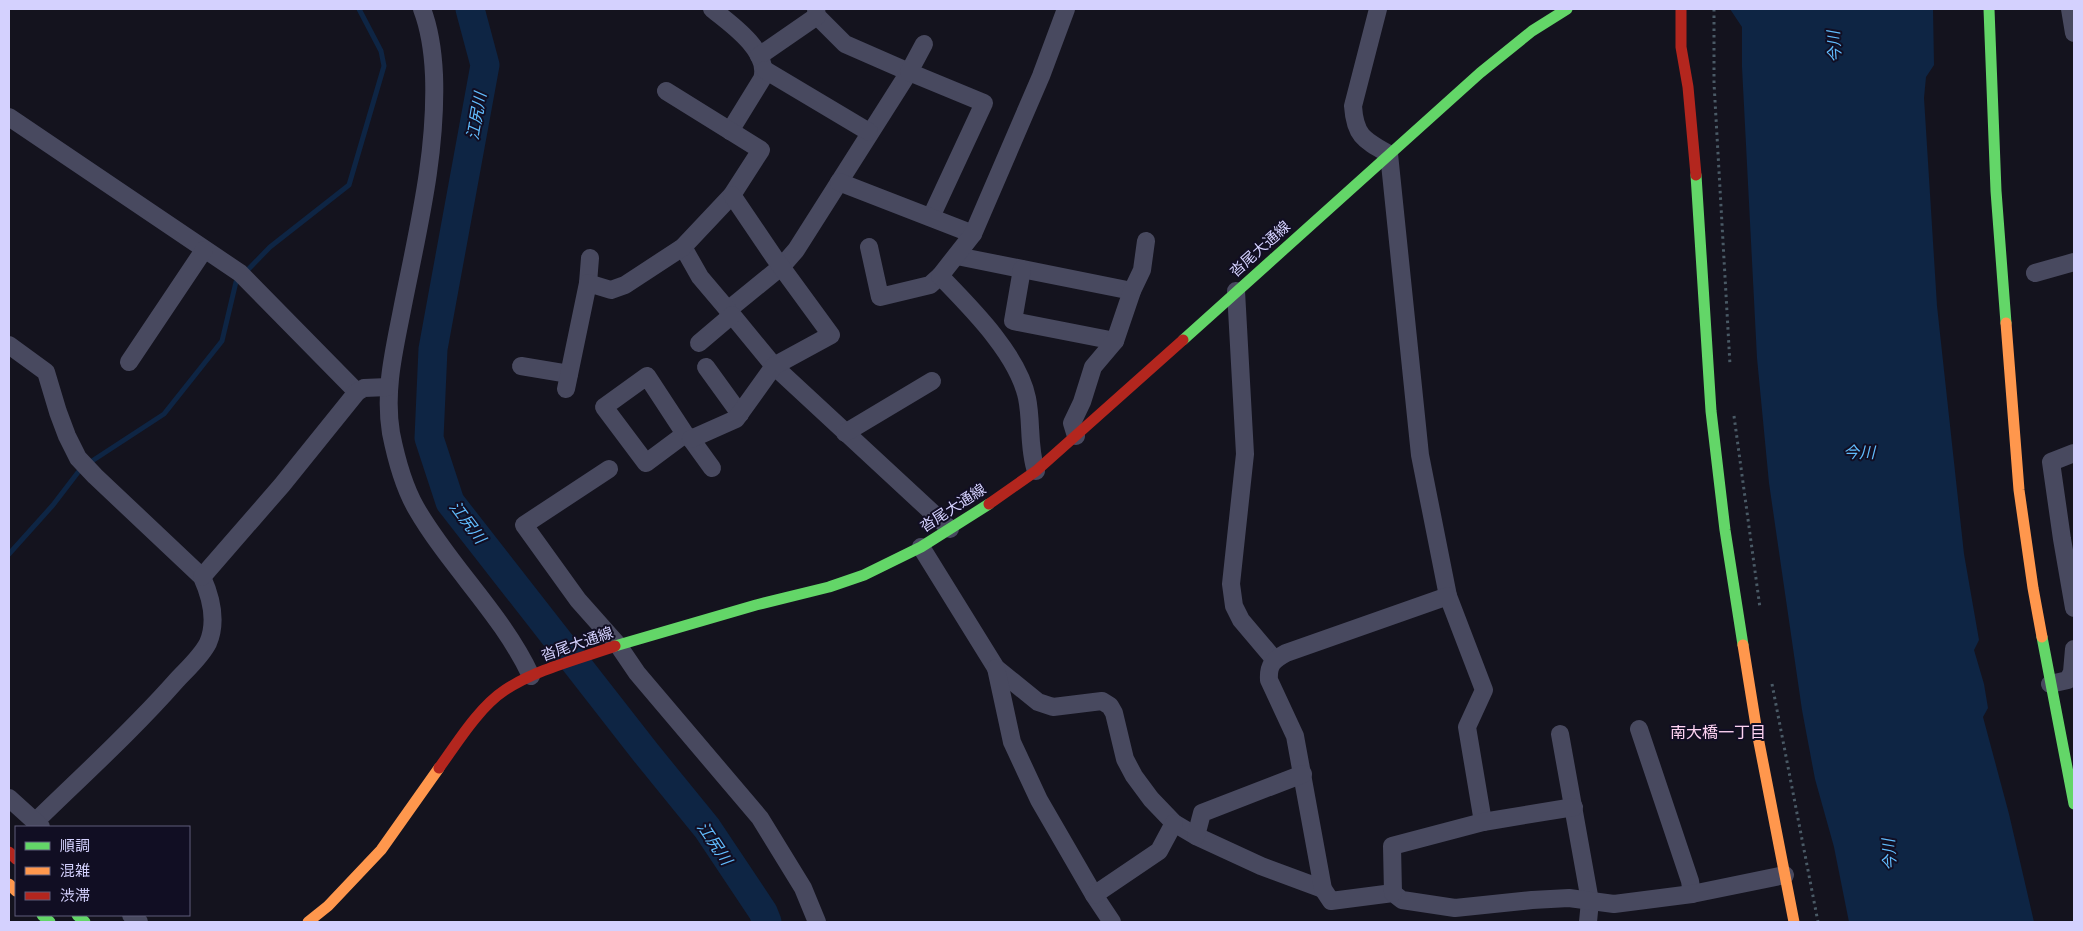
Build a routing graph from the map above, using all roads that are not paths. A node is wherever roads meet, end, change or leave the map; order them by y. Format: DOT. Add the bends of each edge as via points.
graph roads {
  1 [pos="422,9"];
  2 [pos="712,9"];
  3 [pos="1066,9"];
  4 [pos="1378,9"];
  5 [pos="1567,9"];
  6 [pos="1681,9"];
  7 [pos="1989,9"];
  8 [pos="2070,9"];
  9 [pos="816,12"];
  10 [pos="2074,33"];
  11 [pos="924,44"];
  12 [pos="762,63"];
  13 [pos="909,72"];
  14 [pos="666,91"];
  15 [pos="11,124"];
  16 [pos="730,131"];
  17 [pos="869,132"];
  18 [pos="1389,154"];
  19 [pos="839,182"];
  20 [pos="732,195"];
  21 [pos="931,216"];
  22 [pos="973,234"];
  23 [pos="1146,241"];
  24 [pos="683,247"];
  25 [pos="870,247"];
  26 [pos="204,250"];
  27 [pos="957,256"];
  28 [pos="590,258"];
  29 [pos="2074,262"];
  30 [pos="782,266"];
  31 [pos="1022,270"];
  32 [pos="2035,273"];
  33 [pos="940,276"];
  34 [pos="588,282"];
  35 [pos="1132,291"];
  36 [pos="1236,291"];
  37 [pos="730,312"];
  38 [pos="1115,341"];
  39 [pos="699,343"];
  40 [pos="9,345"];
  41 [pos="129,362"];
  42 [pos="521,366"];
  43 [pos="774,366"];
  44 [pos="706,367"];
  45 [pos="932,381"];
  46 [pos="388,387"];
  47 [pos="357,392"];
  48 [pos="740,414"];
  49 [pos="845,433"];
  50 [pos="688,436"];
  51 [pos="1076,436"];
  52 [pos="2074,454"];
  53 [pos="712,468"];
  54 [pos="608,469"];
  55 [pos="1036,470"];
  56 [pos="950,529"];
  57 [pos="2068,537"];
  58 [pos="921,547"];
  59 [pos="202,577"];
  60 [pos="1448,596"];
  61 [pos="2074,608"];
  62 [pos="618,645"];
  63 [pos="2074,649"];
  64 [pos="1274,659"];
  65 [pos="996,668"];
  66 [pos="531,676"];
  67 [pos="2050,684"];
  68 [pos="1639,729"];
  69 [pos="1560,734"];
  70 [pos="1303,774"];
  71 [pos="9,798"];
  72 [pos="2074,804"];
  73 [pos="1574,807"];
  74 [pos="1484,822"];
  75 [pos="1174,823"];
  76 [pos="38,825"];
  77 [pos="1196,836"];
  78 [pos="1785,875"];
  79 [pos="1323,888"];
  80 [pos="1393,893"];
  81 [pos="1692,894"];
  82 [pos="1094,895"];
  83 [pos="1590,901"];
  84 [pos="308,922"];
  85 [pos="817,922"];
  86 [pos="1112,922"];
  87 [pos="1588,922"];
  88 [pos="1794,922"];
  1 -- 46 [label="street" via="433,61 432,146"];
  2 -- 12 [label="street" via="742,32"];
  3 -- 22 [label="street"];
  4 -- 18 [label="street" via="1353,106 1354,122 1361,135"];
  5 -- 18 [label="main road, 沓尾大通線" via="1532,31 1480,73"];
  6 -- 78 [label="main road" via="1681,47 1694,148 1711,411 1740,632"];
  7 -- 67 [label="main road" via="1996,191 2019,490 2032,588"];
  8 -- 10 [label="street"];
  9 -- 12 [label="street"];
  9 -- 13 [label="street" via="845,44"];
  11 -- 13 [label="street"];
  12 -- 16 [label="street" via="762,79"];
  12 -- 17 [label="street"];
  13 -- 17 [label="street"];
  13 -- 21 [label="street" via="984,103"];
  14 -- 16 [label="street"];
  15 -- 26 [label="street"];
  16 -- 20 [label="street" via="762,150"];
  17 -- 19 [label="street"];
  18 -- 36 [label="main road, 沓尾大通線"];
  18 -- 60 [label="street" via="1420,455"];
  19 -- 21 [label="street"];
  19 -- 30 [label="street" via="796,250"];
  20 -- 24 [label="street"];
  20 -- 30 [label="street"];
  21 -- 22 [label="street"];
  22 -- 27 [label="street"];
  23 -- 35 [label="street" via="1142,270"];
  24 -- 34 [label="street" via="625,285 611,290"];
  24 -- 37 [label="street" via="700,277"];
  25 -- 33 [label="street" via="880,296 930,285"];
  26 -- 41 [label="street"];
  26 -- 47 [label="street" via="240,273"];
  27 -- 31 [label="street"];
  27 -- 33 [label="street"];
  28 -- 34 [label="street"];
  29 -- 32 [label="street"];
  30 -- 37 [label="street"];
  30 -- 43 [label="street" via="831,335"];
  31 -- 35 [label="street"];
  31 -- 38 [label="street" via="1013,321"];
  33 -- 55 [label="street" via="973,310 1014,366 1027,396 1031,456"];
  34 -- 42 [label="street" via="568,382"];
  35 -- 38 [label="street"];
  36 -- 51 [label="main road, 沓尾大通線"];
  36 -- 64 [label="street" via="1245,454 1230,584 1234,606 1241,620"];
  37 -- 39 [label="street"];
  37 -- 43 [label="street"];
  38 -- 51 [label="street" via="1093,367 1072,423"];
  40 -- 59 [label="street" via="46,372 58,412 78,458"];
  43 -- 48 [label="street"];
  43 -- 49 [label="street"];
  44 -- 48 [label="street"];
  45 -- 49 [label="street"];
  46 -- 47 [label="street" via="364,388"];
  46 -- 66 [label="street" via="391,433 415,506 492,613"];
  47 -- 59 [label="street"];
  48 -- 50 [label="street" via="736,419"];
  49 -- 56 [label="street"];
  50 -- 50 [label="street" via="647,376 604,407 646,463"];
  50 -- 53 [label="street"];
  51 -- 55 [label="main road, 沓尾大通線"];
  52 -- 57 [label="street" via="2051,462"];
  54 -- 62 [label="street" via="524,525 578,600"];
  55 -- 56 [label="main road, 沓尾大通線"];
  56 -- 58 [label="main road, 沓尾大通線"];
  57 -- 61 [label="street"];
  58 -- 62 [label="main road, 沓尾大通線" via="864,575 829,587"];
  58 -- 65 [label="street"];
  59 -- 76 [label="street" via="209,592 212,612 212,629 207,644 162,696"];
  60 -- 64 [label="street"];
  60 -- 74 [label="street" via="1484,690 1467,727"];
  62 -- 66 [label="main road, 沓尾大通線"];
  62 -- 85 [label="street" via="637,673 760,818 803,888"];
  63 -- 67 [label="street" via="2068,680"];
  64 -- 70 [label="street" via="1268,670 1269,680 1295,736"];
  65 -- 75 [label="street" via="1038,702 1053,707 1102,701 1110,706 1125,759 1134,776"];
  65 -- 82 [label="street" via="1012,742 1039,800"];
  66 -- 84 [label="main road, 沓尾大通線" via="505,690 489,704 453,748 381,850 328,906"];
  67 -- 72 [label="main road"];
  68 -- 81 [label="street"];
  69 -- 73 [label="street"];
  70 -- 77 [label="street" via="1202,813"];
  70 -- 79 [label="street"];
  71 -- 76 [label="street"];
  73 -- 74 [label="street"];
  73 -- 83 [label="street"];
  74 -- 80 [label="street" via="1392,846"];
  75 -- 77 [label="street"];
  75 -- 82 [label="street" via="1159,850"];
  77 -- 79 [label="street" via="1261,866"];
  78 -- 81 [label="street"];
  78 -- 88 [label="main road"];
  79 -- 80 [label="street" via="1332,901"];
  80 -- 83 [label="street" via="1402,900 1455,908 1569,898"];
  81 -- 83 [label="street" via="1614,904"];
  82 -- 86 [label="street"];
  83 -- 87 [label="street"];
}
